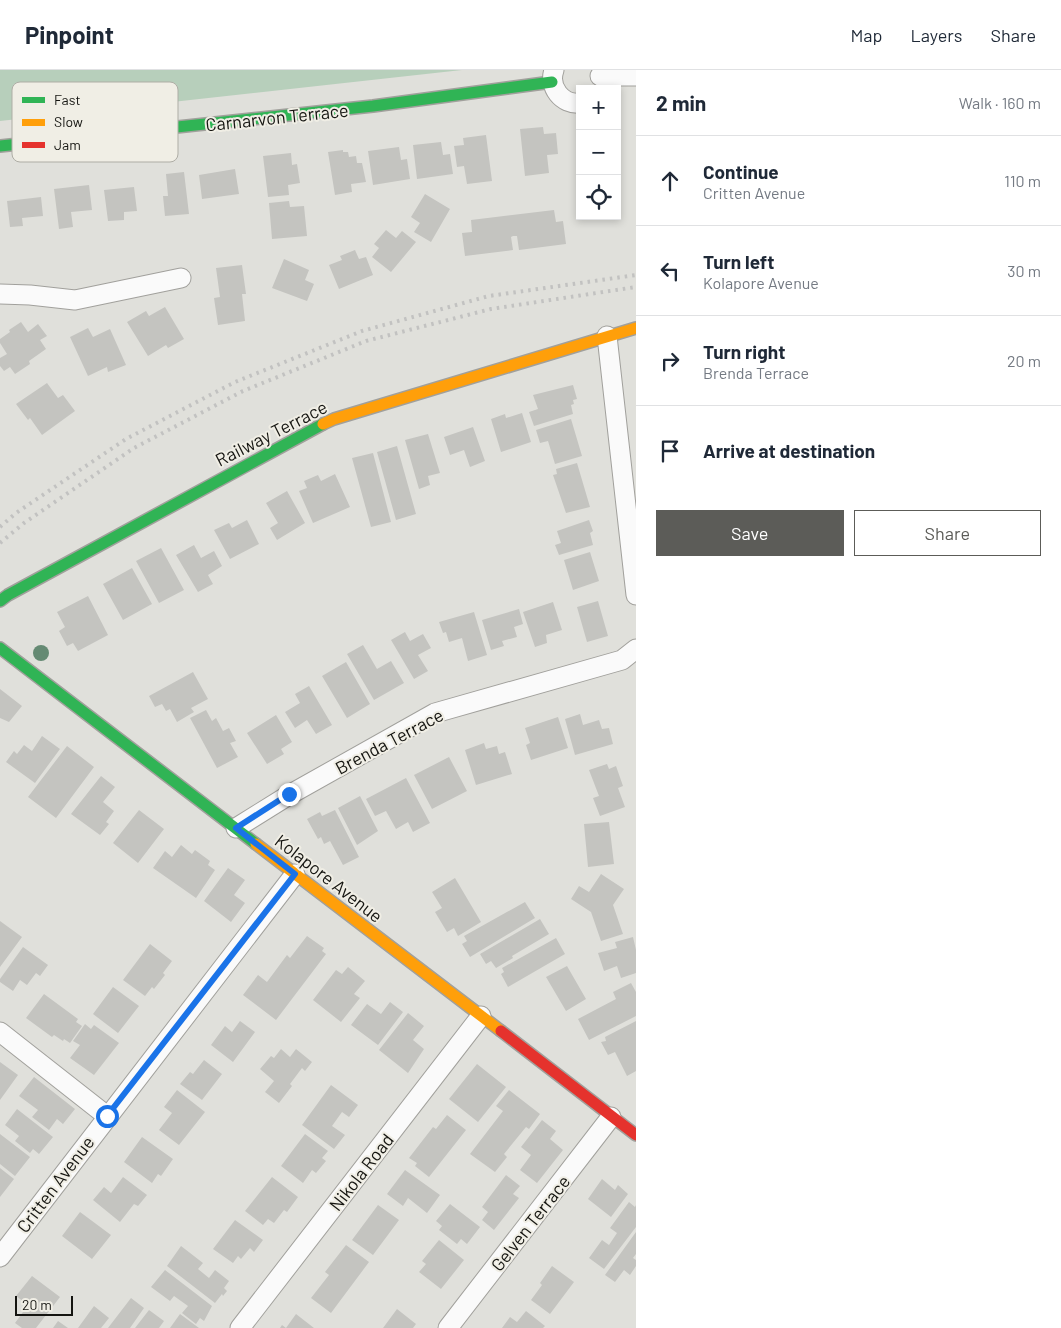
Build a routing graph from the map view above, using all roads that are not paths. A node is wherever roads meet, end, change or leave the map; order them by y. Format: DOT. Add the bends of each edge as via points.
graph roads {
  1 [pos="553,76"];
  2 [pos="636,76"];
  3 [pos="598,78"];
  4 [pos="576,103"];
  5 [pos="178,127"];
  6 [pos="181,278"];
  7 [pos="0,294"];
  8 [pos="636,328"];
  9 [pos="607,336"];
  10 [pos="636,595"];
  11 [pos="0,601"];
  12 [pos="0,648"];
  13 [pos="636,649"];
  14 [pos="236,828"];
  15 [pos="295,874"];
  16 [pos="481,1016"];
  17 [pos="0,1032"];
  18 [pos="107,1116"];
  19 [pos="611,1117"];
  20 [pos="636,1135"];
  21 [pos="0,1257"];
  22 [pos="240,1328"];
  23 [pos="448,1328"];
  1 -- 4 [label="street" via="554,89 563,99"];
  1 -- 5 [label="street, Carnarvon Terrace" via="373,106"];
  2 -- 3 [label="street"];
  6 -- 7 [label="street" via="75,300"];
  8 -- 9 [label="street, Railway Terrace"];
  9 -- 10 [label="street"];
  9 -- 11 [label="street, Railway Terrace" via="312,428"];
  12 -- 14 [label="street, Kolapore Avenue"];
  13 -- 14 [label="street, Brenda Terrace" via="622,660 435,714 289,794"];
  14 -- 15 [label="street, Kolapore Avenue"];
  15 -- 16 [label="street, Kolapore Avenue"];
  15 -- 18 [label="street, Critten Avenue"];
  16 -- 19 [label="street, Kolapore Avenue"];
  16 -- 22 [label="street, Nikola Road"];
  17 -- 18 [label="street"];
  18 -- 21 [label="street, Critten Avenue"];
  19 -- 20 [label="street, Kolapore Avenue"];
  19 -- 23 [label="street, Gelven Terrace"];
}
